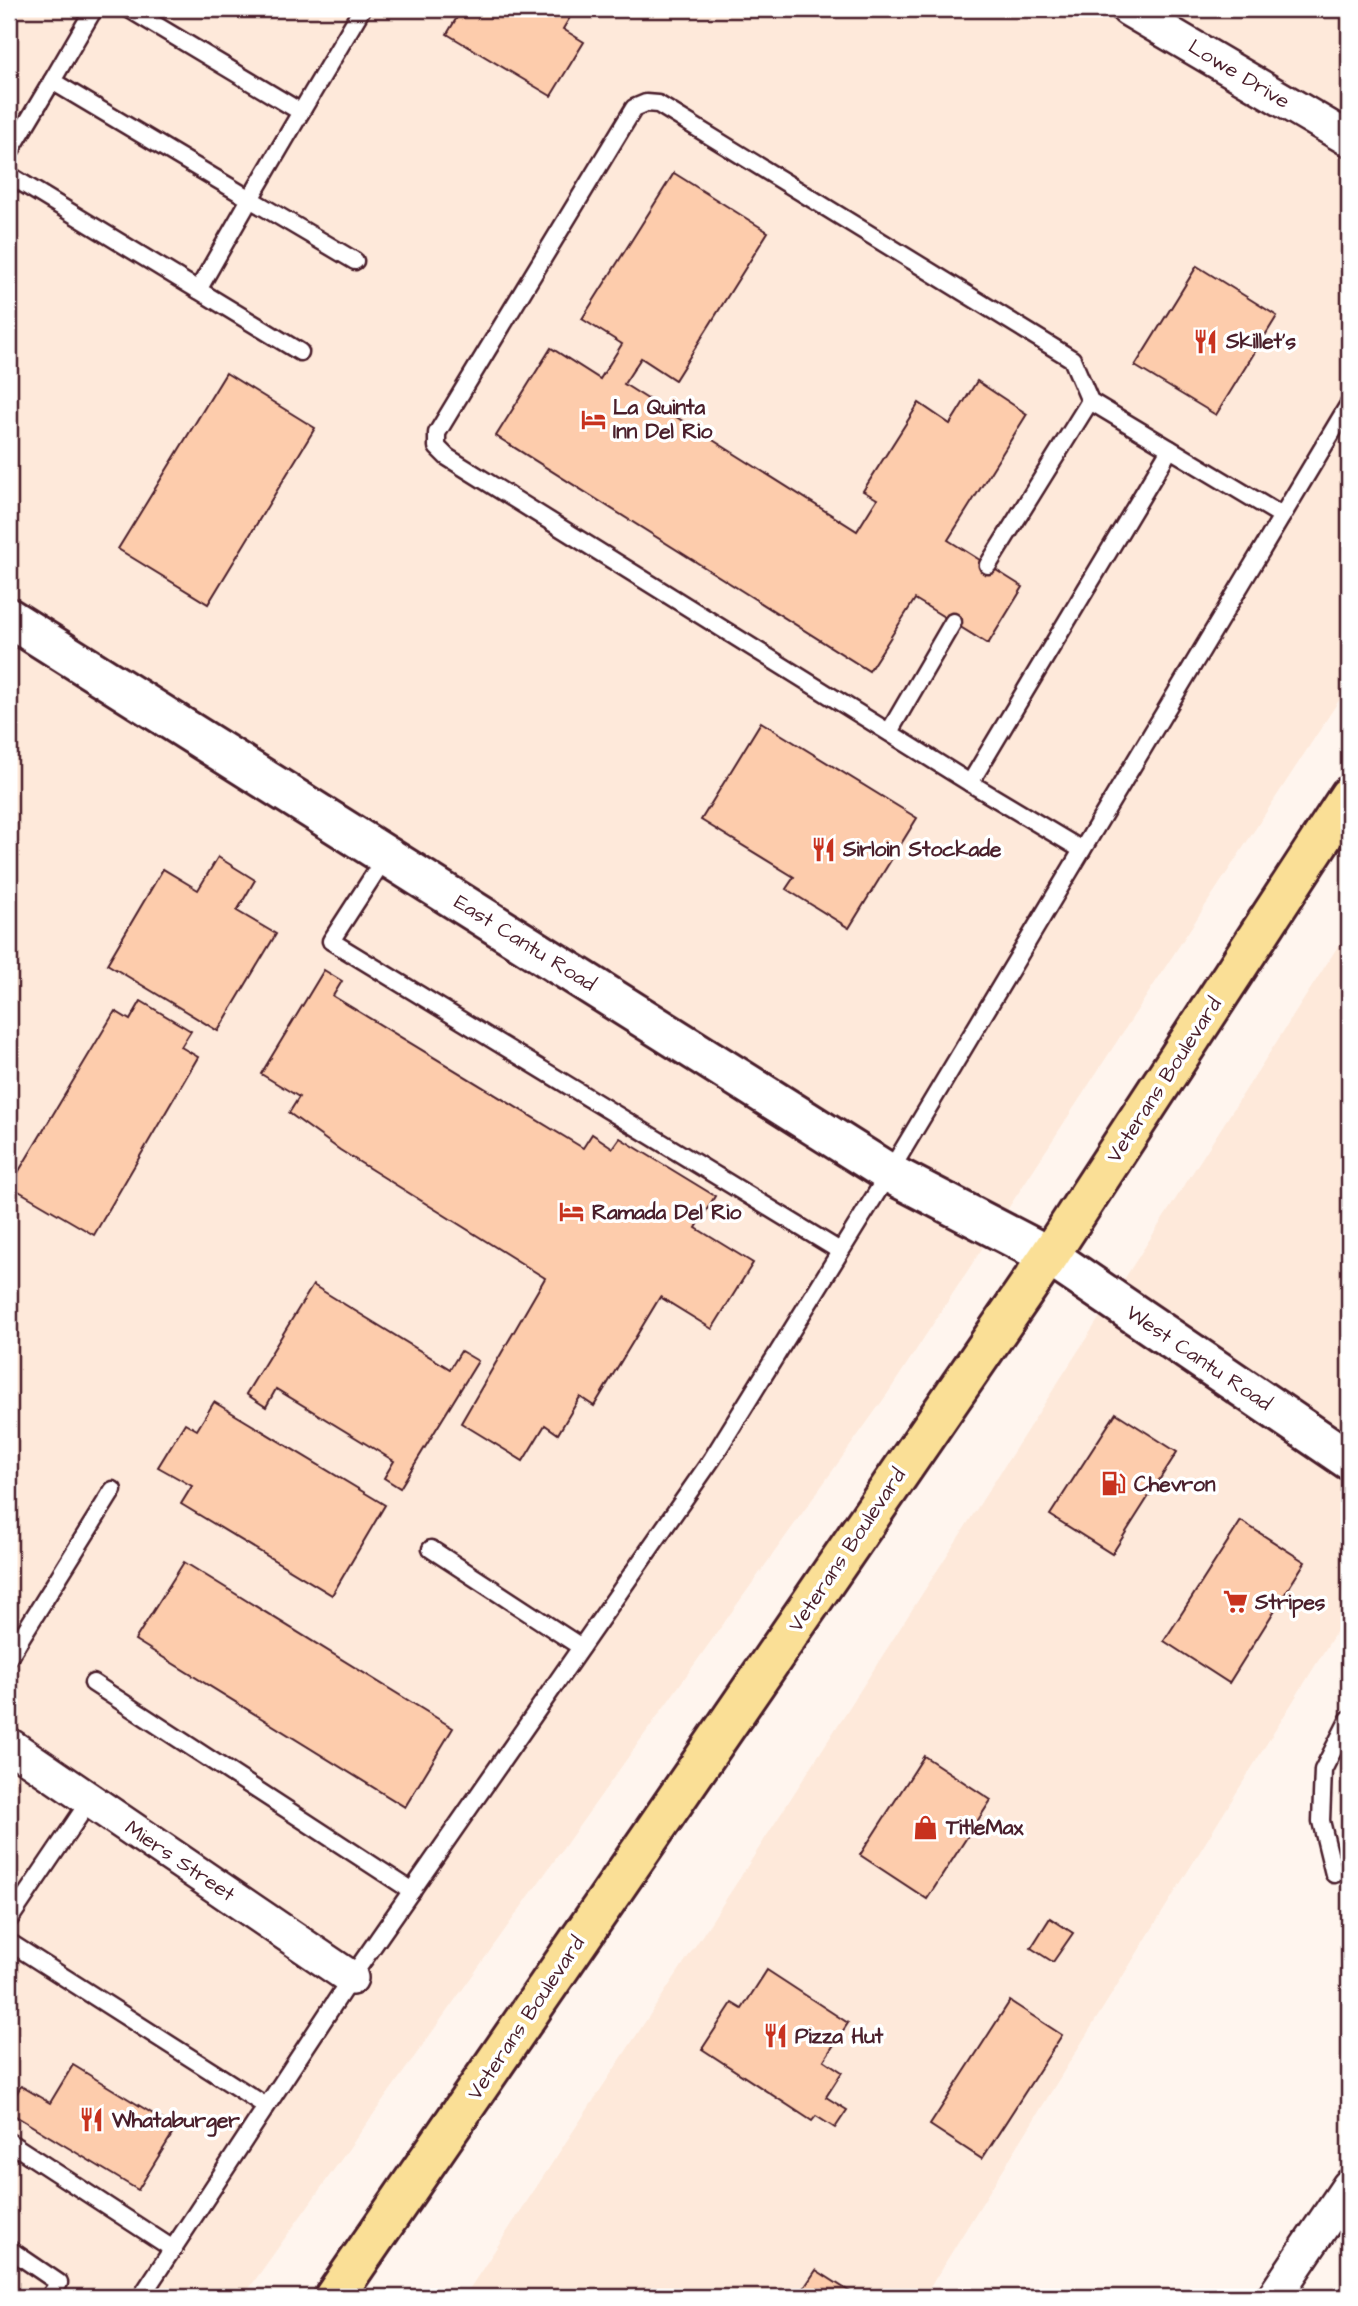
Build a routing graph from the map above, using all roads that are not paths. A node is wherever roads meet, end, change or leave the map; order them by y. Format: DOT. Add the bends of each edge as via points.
graph roads {
  1 [pos="94,9"];
  2 [pos="129,9"];
  3 [pos="362,9"];
  4 [pos="1129,9"];
  5 [pos="52,80"];
  6 [pos="301,111"];
  7 [pos="1349,139"];
  8 [pos="9,153"];
  9 [pos="9,175"];
  10 [pos="250,199"];
  11 [pos="355,261"];
  12 [pos="198,290"];
  13 [pos="300,352"];
  14 [pos="1090,401"];
  15 [pos="1349,404"];
  16 [pos="1170,449"];
  17 [pos="1282,516"];
  18 [pos="988,565"];
  19 [pos="9,618"];
  20 [pos="953,622"];
  21 [pos="889,732"];
  22 [pos="970,783"];
  23 [pos="1349,796"];
  24 [pos="1083,850"];
  25 [pos="386,855"];
  26 [pos="889,1173"];
  27 [pos="840,1251"];
  28 [pos="1049,1256"];
  29 [pos="1349,1460"];
  30 [pos="113,1490"];
  31 [pos="431,1549"];
  32 [pos="581,1647"];
  33 [pos="9,1657"];
  34 [pos="93,1683"];
  35 [pos="1349,1719"];
  36 [pos="9,1745"];
  37 [pos="90,1800"];
  38 [pos="1335,1874"];
  39 [pos="412,1891"];
  40 [pos="9,1920"];
  41 [pos="9,1942"];
  42 [pos="351,1978"];
  43 [pos="266,2106"];
  44 [pos="9,2142"];
  45 [pos="1349,2186"];
  46 [pos="9,2249"];
  47 [pos="173,2249"];
  48 [pos="49,2297"];
  49 [pos="141,2297"];
  50 [pos="334,2297"];
  51 [pos="1274,2297"];
  1 -- 5 [label="lane"];
  2 -- 6 [label="lane"];
  3 -- 6 [label="lane"];
  4 -- 7 [label="street, Lowe Drive"];
  5 -- 8 [label="lane"];
  5 -- 10 [label="lane"];
  6 -- 10 [label="lane"];
  9 -- 12 [label="lane"];
  10 -- 11 [label="lane"];
  10 -- 12 [label="lane"];
  12 -- 13 [label="lane"];
  14 -- 16 [label="lane"];
  14 -- 18 [label="lane"];
  14 -- 21 [label="lane" via="1072,359 658,104 634,108 567,216 437,433 437,447"];
  15 -- 17 [label="lane"];
  16 -- 17 [label="lane"];
  16 -- 22 [label="lane"];
  17 -- 24 [label="lane"];
  19 -- 25 [label="street, East Cantu Road"];
  20 -- 21 [label="lane"];
  21 -- 22 [label="lane"];
  22 -- 24 [label="lane"];
  23 -- 28 [label="main road, Veterans Boulevard"];
  24 -- 26 [label="lane"];
  25 -- 26 [label="street, East Cantu Road"];
  25 -- 27 [label="lane" via="331,941"];
  26 -- 27 [label="lane"];
  26 -- 28 [label="street, East Cantu Road"];
  27 -- 32 [label="lane" via="712,1459"];
  28 -- 29 [label="street, West Cantu Road"];
  28 -- 50 [label="main road, Veterans Boulevard"];
  30 -- 33 [label="lane"];
  31 -- 32 [label="lane"];
  32 -- 39 [label="lane"];
  34 -- 39 [label="lane"];
  35 -- 38 [label="lane" via="1323,1770 1321,1822"];
  36 -- 37 [label="street, Miers Street"];
  37 -- 40 [label="lane"];
  37 -- 42 [label="street, Miers Street"];
  39 -- 42 [label="lane"];
  41 -- 43 [label="lane"];
  42 -- 43 [label="lane"];
  43 -- 47 [label="lane"];
  44 -- 47 [label="lane"];
  45 -- 51 [label="street"];
  46 -- 48 [label="lane" via="59,2283"];
  47 -- 49 [label="lane"];
}
